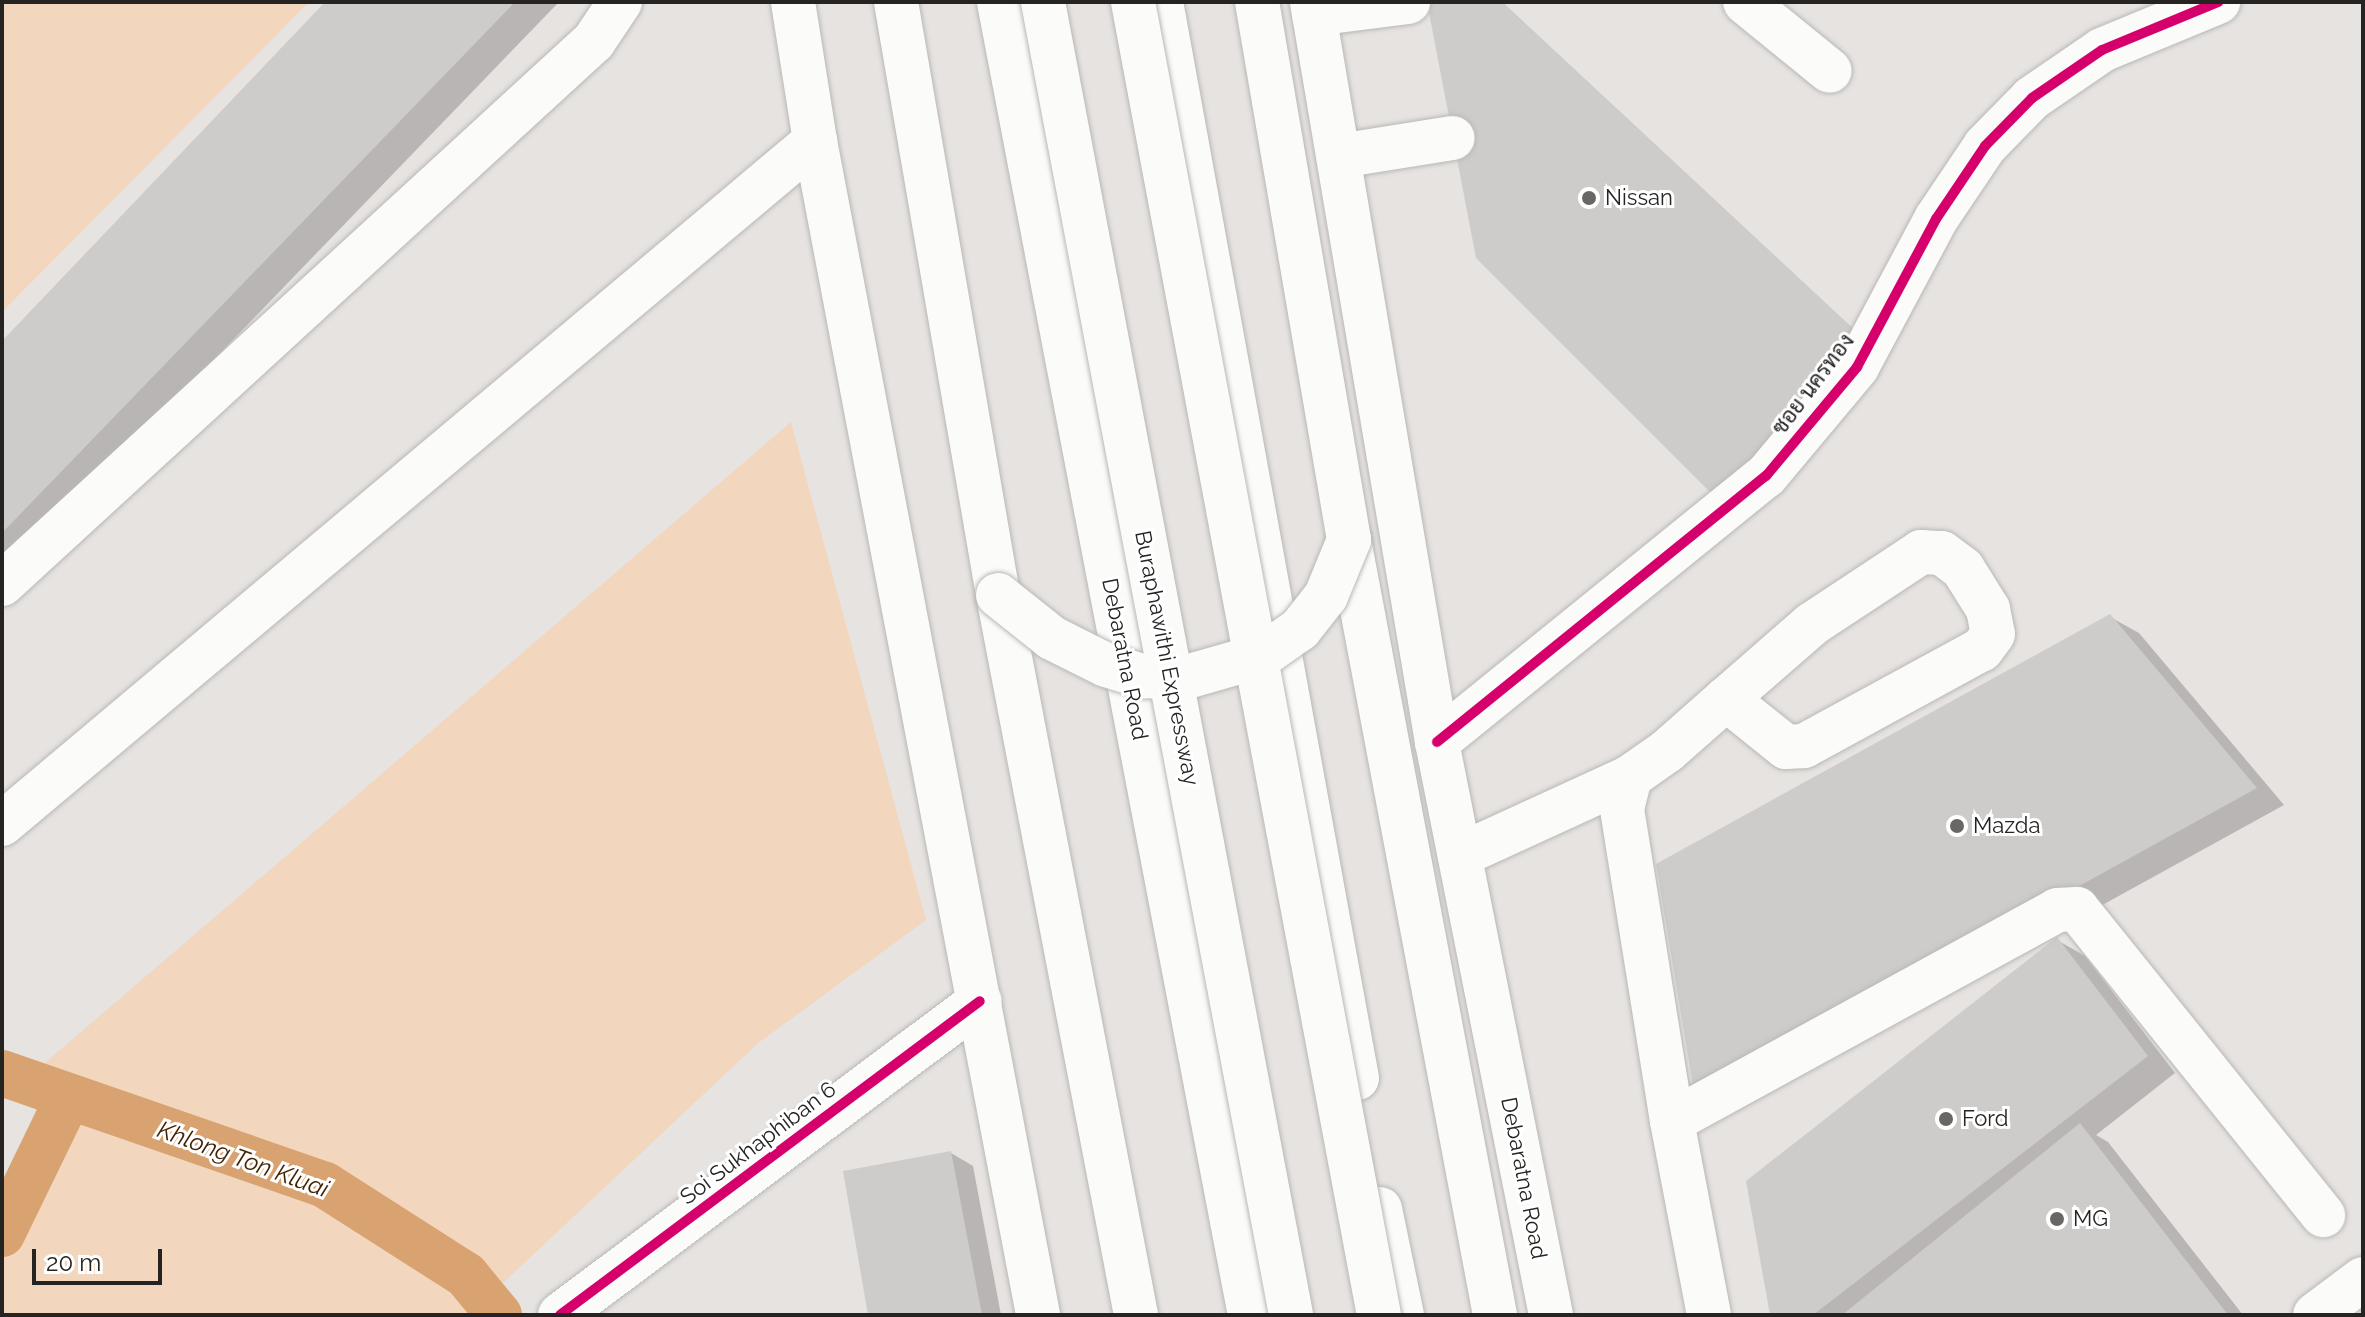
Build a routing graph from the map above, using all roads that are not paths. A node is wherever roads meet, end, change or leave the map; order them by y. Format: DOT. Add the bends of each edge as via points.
graph roads {
  1 [pos="620,2"];
  2 [pos="793,2"];
  3 [pos="896,2"];
  4 [pos="999,2"];
  5 [pos="1043,2"];
  6 [pos="1133,2"];
  7 [pos="1161,2"];
  8 [pos="1257,2"];
  9 [pos="1408,2"];
  10 [pos="2218,2"];
  11 [pos="1313,8"];
  12 [pos="1765,8"];
  13 [pos="1830,71"];
  14 [pos="1453,138"];
  15 [pos="815,141"];
  16 [pos="1339,156"];
  17 [pos="1349,540"];
  18 [pos="2,584"];
  19 [pos="998,595"];
  20 [pos="1726,699"];
  21 [pos="1437,742"];
  22 [pos="1630,777"];
  23 [pos="2,824"];
  24 [pos="1460,855"];
  25 [pos="980,1001"];
  26 [pos="1672,1121"];
  27 [pos="2323,1215"];
  28 [pos="2363,1279"];
  29 [pos="560,1315"];
  30 [pos="1038,1315"];
  31 [pos="1136,1315"];
  32 [pos="1250,1315"];
  33 [pos="1291,1315"];
  34 [pos="1379,1315"];
  35 [pos="1402,1315"];
  36 [pos="1495,1315"];
  37 [pos="1551,1315"];
  38 [pos="1709,1315"];
  39 [pos="2315,1315"];
  1 -- 18 [label="main road" via="594,41"];
  2 -- 15 [label="main road"];
  3 -- 19 [label="main road"];
  4 -- 32 [label="main road, Debaratna Road"];
  5 -- 33 [label="main road, Buraphawithi Expressway, bridge"];
  6 -- 34 [label="main road, bridge"];
  7 -- 35 [label="main road"];
  8 -- 17 [label="main road, bridge"];
  9 -- 11 [label="main road"];
  10 -- 21 [label="main road, ซอย นครทอง" via="2102,50 2032,98 1985,146 1936,219 1857,367 1766,476"];
  11 -- 16 [label="main road, Debaratna Road"];
  12 -- 13 [label="main road"];
  14 -- 16 [label="main road"];
  15 -- 23 [label="main road"];
  15 -- 25 [label="main road"];
  16 -- 21 [label="main road, Debaratna Road"];
  17 -- 19 [label="main road, bridge" via="1326,596 1300,629 1263,655 1183,678 1143,676 1106,665 1052,638"];
  17 -- 36 [label="main road"];
  19 -- 31 [label="main road"];
  20 -- 20 [label="main road" via="1812,624 1921,552 1942,553 1963,569 1988,609 1993,634 1982,649 1804,746 1786,747"];
  20 -- 22 [label="main road"];
  21 -- 24 [label="main road, Debaratna Road"];
  22 -- 24 [label="main road"];
  22 -- 26 [label="main road" via="1622,809"];
  24 -- 37 [label="main road, Debaratna Road"];
  25 -- 29 [label="main road, Soi Sukhaphiban 6"];
  25 -- 30 [label="main road"];
  26 -- 27 [label="main road" via="2057,910 2077,909"];
  26 -- 38 [label="main road"];
  28 -- 39 [label="main road"];
}
